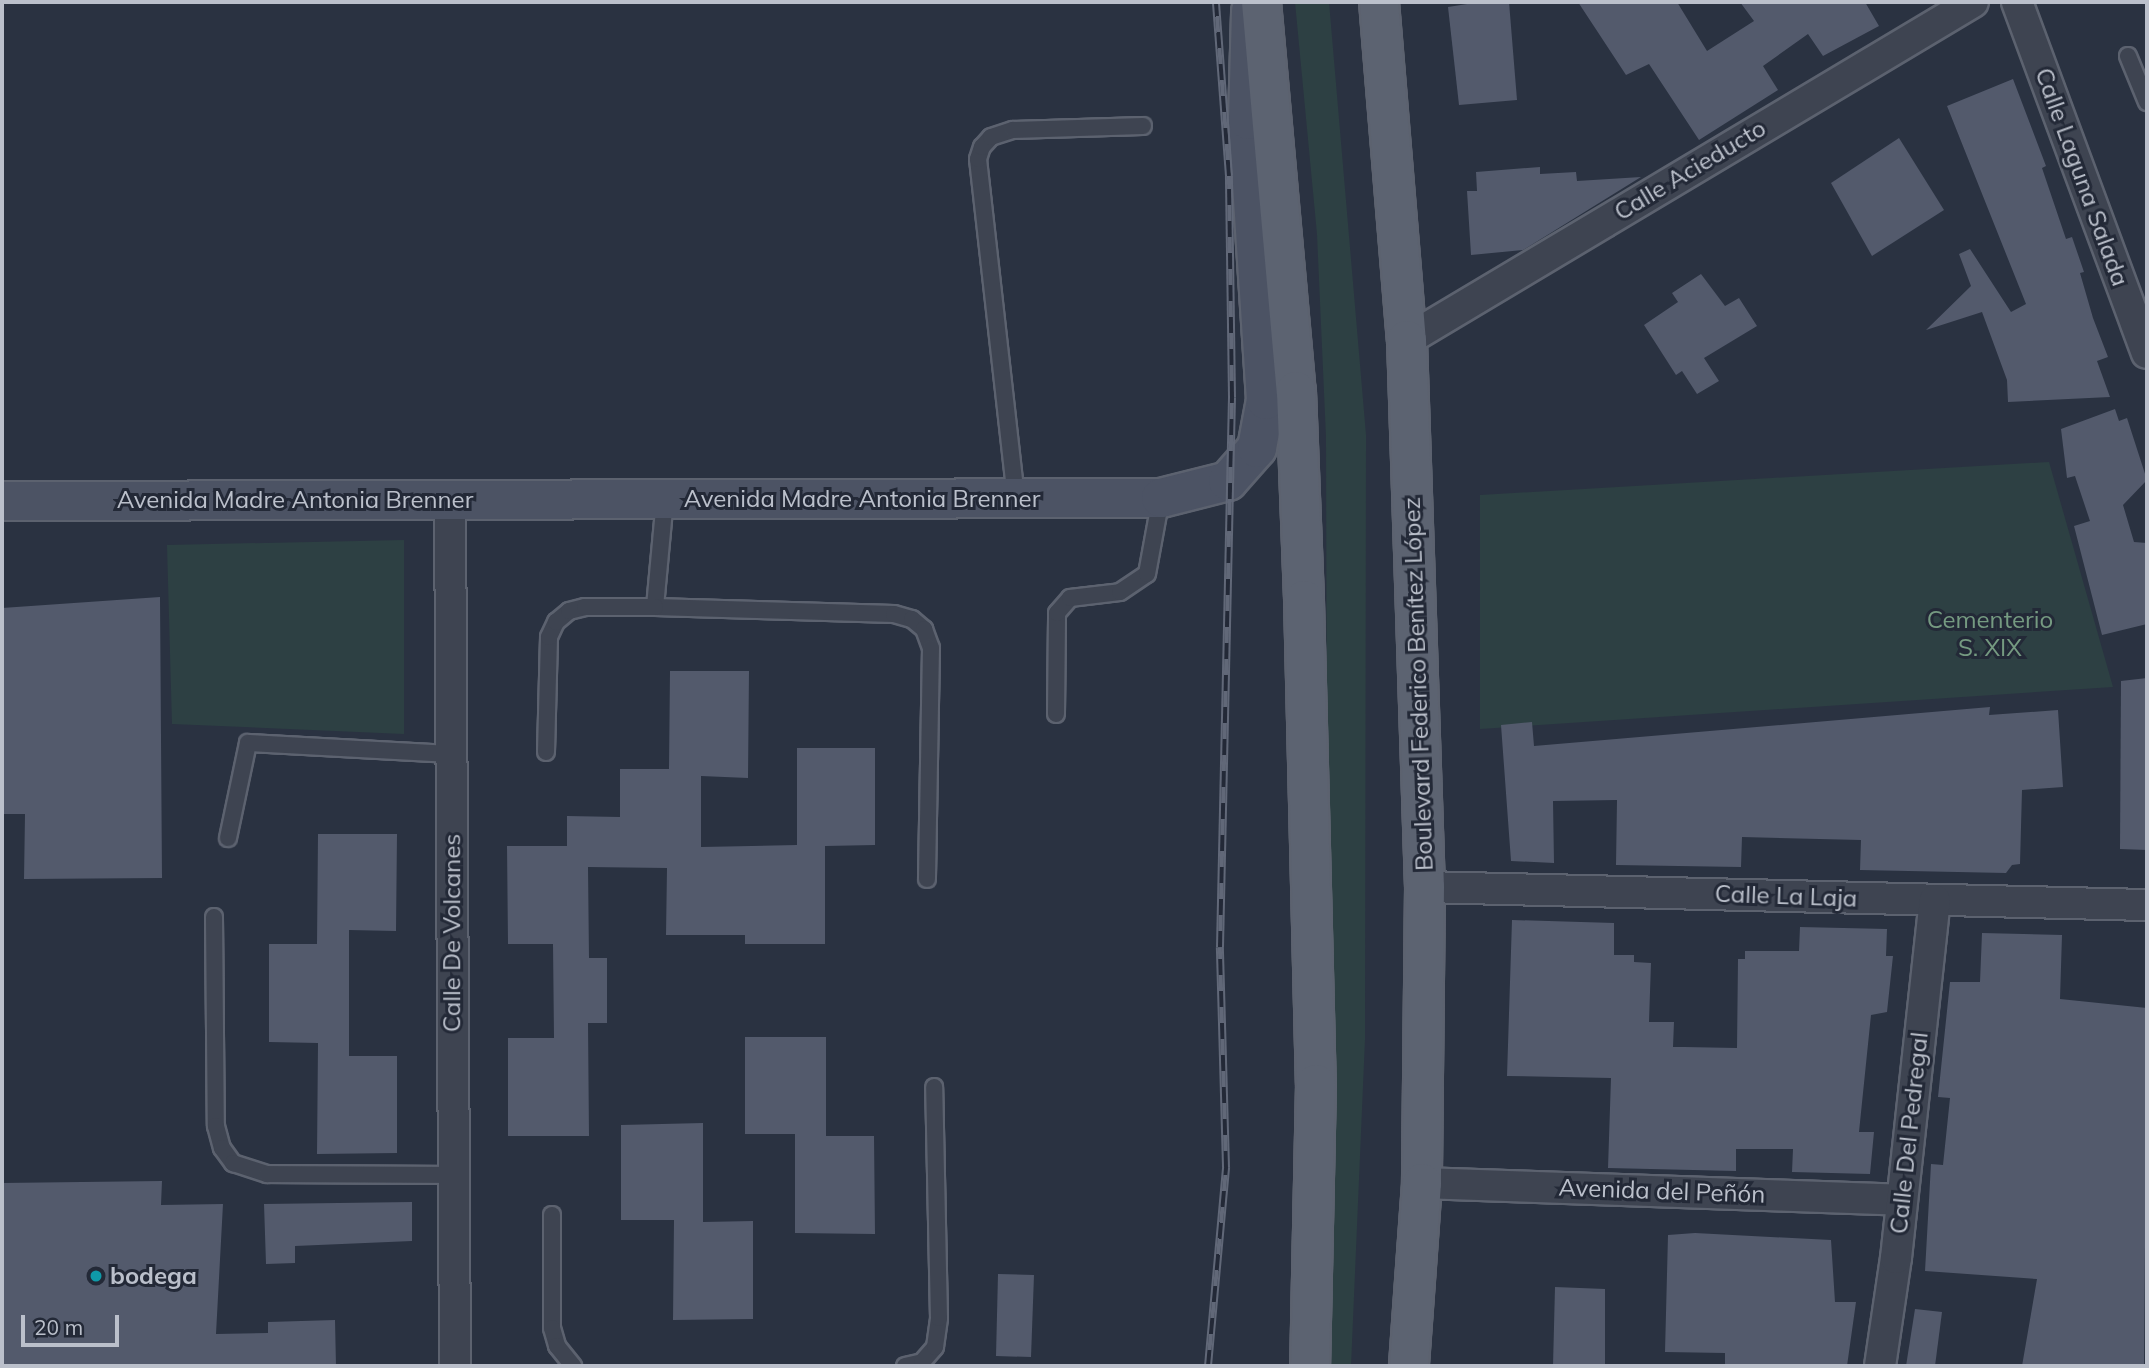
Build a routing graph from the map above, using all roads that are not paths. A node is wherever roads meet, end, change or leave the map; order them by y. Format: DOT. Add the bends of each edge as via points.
graph roads {
  1 [pos="1253,2"];
  2 [pos="1261,2"];
  3 [pos="1379,2"];
  4 [pos="1973,2"];
  5 [pos="2017,2"];
  6 [pos="2127,56"];
  7 [pos="2147,102"];
  8 [pos="1143,126"];
  9 [pos="1407,340"];
  10 [pos="2147,353"];
  11 [pos="1016,498"];
  12 [pos="1161,498"];
  13 [pos="665,499"];
  14 [pos="450,500"];
  15 [pos="2,501"];
  16 [pos="655,607"];
  17 [pos="1056,714"];
  18 [pos="546,752"];
  19 [pos="452,754"];
  20 [pos="228,838"];
  21 [pos="927,879"];
  22 [pos="1425,887"];
  23 [pos="1935,900"];
  24 [pos="2147,905"];
  25 [pos="214,917"];
  26 [pos="934,1087"];
  27 [pos="453,1175"];
  28 [pos="1422,1182"];
  29 [pos="1901,1200"];
  30 [pos="551,1215"];
  31 [pos="455,1366"];
  32 [pos="573,1366"];
  33 [pos="905,1366"];
  34 [pos="1310,1366"];
  35 [pos="1409,1366"];
  36 [pos="1880,1366"];
  1 -- 12 [label="street, Avenida Madre Antonia Brenner" via="1247,50 1248,120 1265,428 1257,448 1228,481"];
  2 -- 34 [label="main road" via="1296,391 1303,572 1316,1084"];
  3 -- 9 [label="main road, Boulevard Federico Benítez López"];
  4 -- 9 [label="street, Calle Acieducto"];
  5 -- 10 [label="street, Calle Laguna Salada"];
  6 -- 7 [label="lane"];
  8 -- 11 [label="lane" via="1013,131 991,137 982,147 978,159"];
  9 -- 22 [label="main road, Boulevard Federico Benítez López"];
  11 -- 12 [label="street, Avenida Madre Antonia Brenner"];
  11 -- 13 [label="street, Avenida Madre Antonia Brenner"];
  12 -- 17 [label="lane" via="1147,573 1120,592 1070,598 1057,613"];
  13 -- 14 [label="street, Avenida Madre Antonia Brenner"];
  13 -- 16 [label="lane"];
  14 -- 15 [label="street, Avenida Madre Antonia Brenner"];
  14 -- 19 [label="street, Calle De Volcanes"];
  16 -- 18 [label="lane" via="585,607 569,611 556,622 549,637"];
  16 -- 21 [label="lane" via="894,614 912,619 924,629 931,648"];
  19 -- 20 [label="lane" via="248,743"];
  19 -- 27 [label="street, Calle De Volcanes"];
  22 -- 23 [label="street, Calle La Laja"];
  22 -- 28 [label="main road, Boulevard Federico Benítez López"];
  23 -- 24 [label="street, Calle La Laja"];
  23 -- 29 [label="street, Calle Del Pedregal"];
  25 -- 27 [label="lane" via="216,1126 222,1148 233,1163 267,1174"];
  26 -- 33 [label="lane" via="939,1318 935,1347 922,1362"];
  27 -- 31 [label="street, Calle De Volcanes"];
  28 -- 29 [label="street, Avenida del Peñón"];
  28 -- 35 [label="main road, Boulevard Federico Benítez López"];
  29 -- 36 [label="street, Calle Del Pedregal"];
  30 -- 32 [label="lane" via="552,1328"];
}
